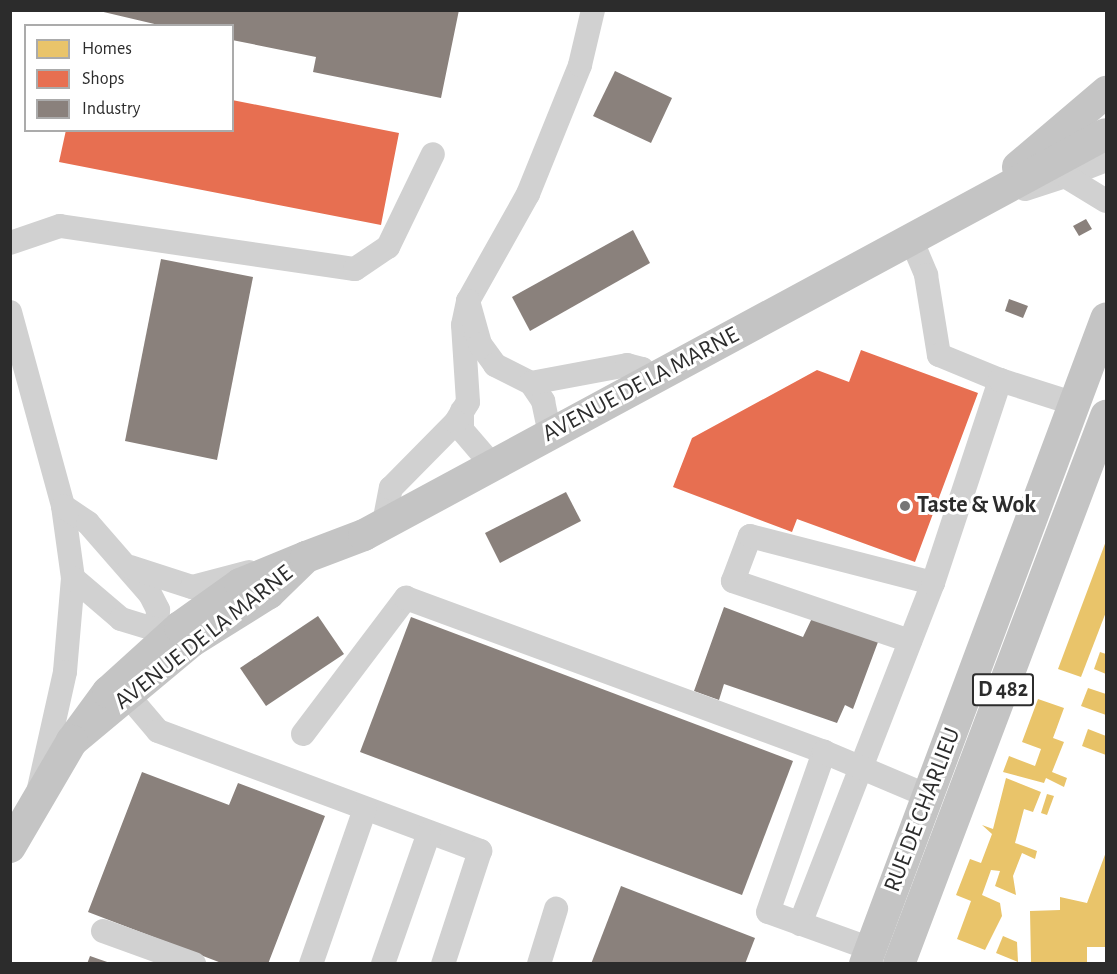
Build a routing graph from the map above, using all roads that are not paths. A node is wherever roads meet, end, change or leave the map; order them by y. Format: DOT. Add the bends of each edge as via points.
graph roads {
  1 [pos="593,10"];
  2 [pos="1104,95"];
  3 [pos="1107,134"];
  4 [pos="433,154"];
  5 [pos="1107,160"];
  6 [pos="1065,176"];
  7 [pos="1107,201"];
  8 [pos="972,206"];
  9 [pos="911,239"];
  10 [pos="10,243"];
  11 [pos="468,301"];
  12 [pos="10,312"];
  13 [pos="1107,319"];
  14 [pos="649,380"];
  15 [pos="1000,380"];
  16 [pos="531,383"];
  17 [pos="1075,404"];
  18 [pos="462,411"];
  19 [pos="1107,416"];
  20 [pos="549,434"];
  21 [pos="492,465"];
  22 [pos="63,506"];
  23 [pos="384,523"];
  24 [pos="306,556"];
  25 [pos="129,567"];
  26 [pos="73,578"];
  27 [pos="933,583"];
  28 [pos="225,620"];
  29 [pos="910,641"];
  30 [pos="161,645"];
  31 [pos="130,698"];
  32 [pos="303,734"];
  33 [pos="72,741"];
  34 [pos="824,752"];
  35 [pos="861,767"];
  36 [pos="38,795"];
  37 [pos="928,796"];
  38 [pos="366,809"];
  39 [pos="429,833"];
  40 [pos="10,847"];
  41 [pos="556,909"];
  42 [pos="800,924"];
  43 [pos="103,931"];
  44 [pos="868,956"];
  45 [pos="194,963"];
  46 [pos="309,963"];
  47 [pos="383,963"];
  48 [pos="443,963"];
  49 [pos="539,963"];
  50 [pos="899,963"];
  1 -- 11 [label="street" via="580,64 528,194"];
  2 -- 8 [label="main road"];
  3 -- 8 [label="main road, AVENUE DE LA MARNE"];
  4 -- 10 [label="street" via="388,247 355,268 60,226"];
  5 -- 6 [label="street, AVENUE DE LA MARNE"];
  6 -- 7 [label="street"];
  6 -- 8 [label="street, AVENUE DE LA MARNE"];
  8 -- 9 [label="main road, AVENUE DE LA MARNE"];
  9 -- 14 [label="main road, AVENUE DE LA MARNE"];
  9 -- 15 [label="street" via="926,275 939,355"];
  11 -- 16 [label="street" via="480,344 495,365"];
  11 -- 18 [label="street" via="463,325 468,402"];
  12 -- 22 [label="street"];
  13 -- 17 [label="main road, RUE DE CHARLIEU / D 482"];
  14 -- 16 [label="street" via="642,369 627,365"];
  14 -- 20 [label="main road, AVENUE DE LA MARNE"];
  15 -- 17 [label="street"];
  15 -- 27 [label="street"];
  16 -- 20 [label="street" via="543,401"];
  17 -- 37 [label="main road, RUE DE CHARLIEU / D 482"];
  18 -- 21 [label="street" via="462,430"];
  18 -- 23 [label="street" via="391,488"];
  19 -- 50 [label="main road, RUE DE CHARLIEU / D 482"];
  20 -- 21 [label="main road, AVENUE DE LA MARNE"];
  21 -- 23 [label="main road, AVENUE DE LA MARNE"];
  22 -- 25 [label="street" via="88,523"];
  22 -- 26 [label="street"];
  23 -- 24 [label="main road, AVENUE DE LA MARNE"];
  24 -- 25 [label="street" via="192,587"];
  24 -- 28 [label="main road, AVENUE DE LA MARNE" via="269,593"];
  24 -- 30 [label="main road, AVENUE DE LA MARNE" via="240,584"];
  25 -- 30 [label="street" via="158,610"];
  26 -- 30 [label="street" via="121,619"];
  26 -- 36 [label="street" via="65,672"];
  27 -- 29 [label="street"];
  27 -- 29 [label="street" via="750,536 733,580"];
  28 -- 30 [label="main road, AVENUE DE LA MARNE"];
  28 -- 30 [label="street"];
  29 -- 35 [label="street"];
  30 -- 31 [label="main road, AVENUE DE LA MARNE"];
  30 -- 33 [label="main road, AVENUE DE LA MARNE" via="108,692"];
  31 -- 33 [label="main road, AVENUE DE LA MARNE"];
  31 -- 38 [label="street" via="158,731"];
  32 -- 34 [label="street" via="406,598"];
  33 -- 36 [label="main road, AVENUE DE LA MARNE"];
  34 -- 35 [label="street"];
  34 -- 42 [label="street" via="768,912"];
  35 -- 37 [label="street"];
  35 -- 42 [label="street"];
  36 -- 40 [label="main road, AVENUE DE LA MARNE"];
  37 -- 44 [label="main road, RUE DE CHARLIEU / D 482"];
  38 -- 39 [label="street"];
  38 -- 46 [label="street"];
  39 -- 47 [label="street"];
  39 -- 48 [label="street" via="480,852"];
  41 -- 49 [label="street"];
  42 -- 44 [label="street"];
  43 -- 45 [label="street"];
}
